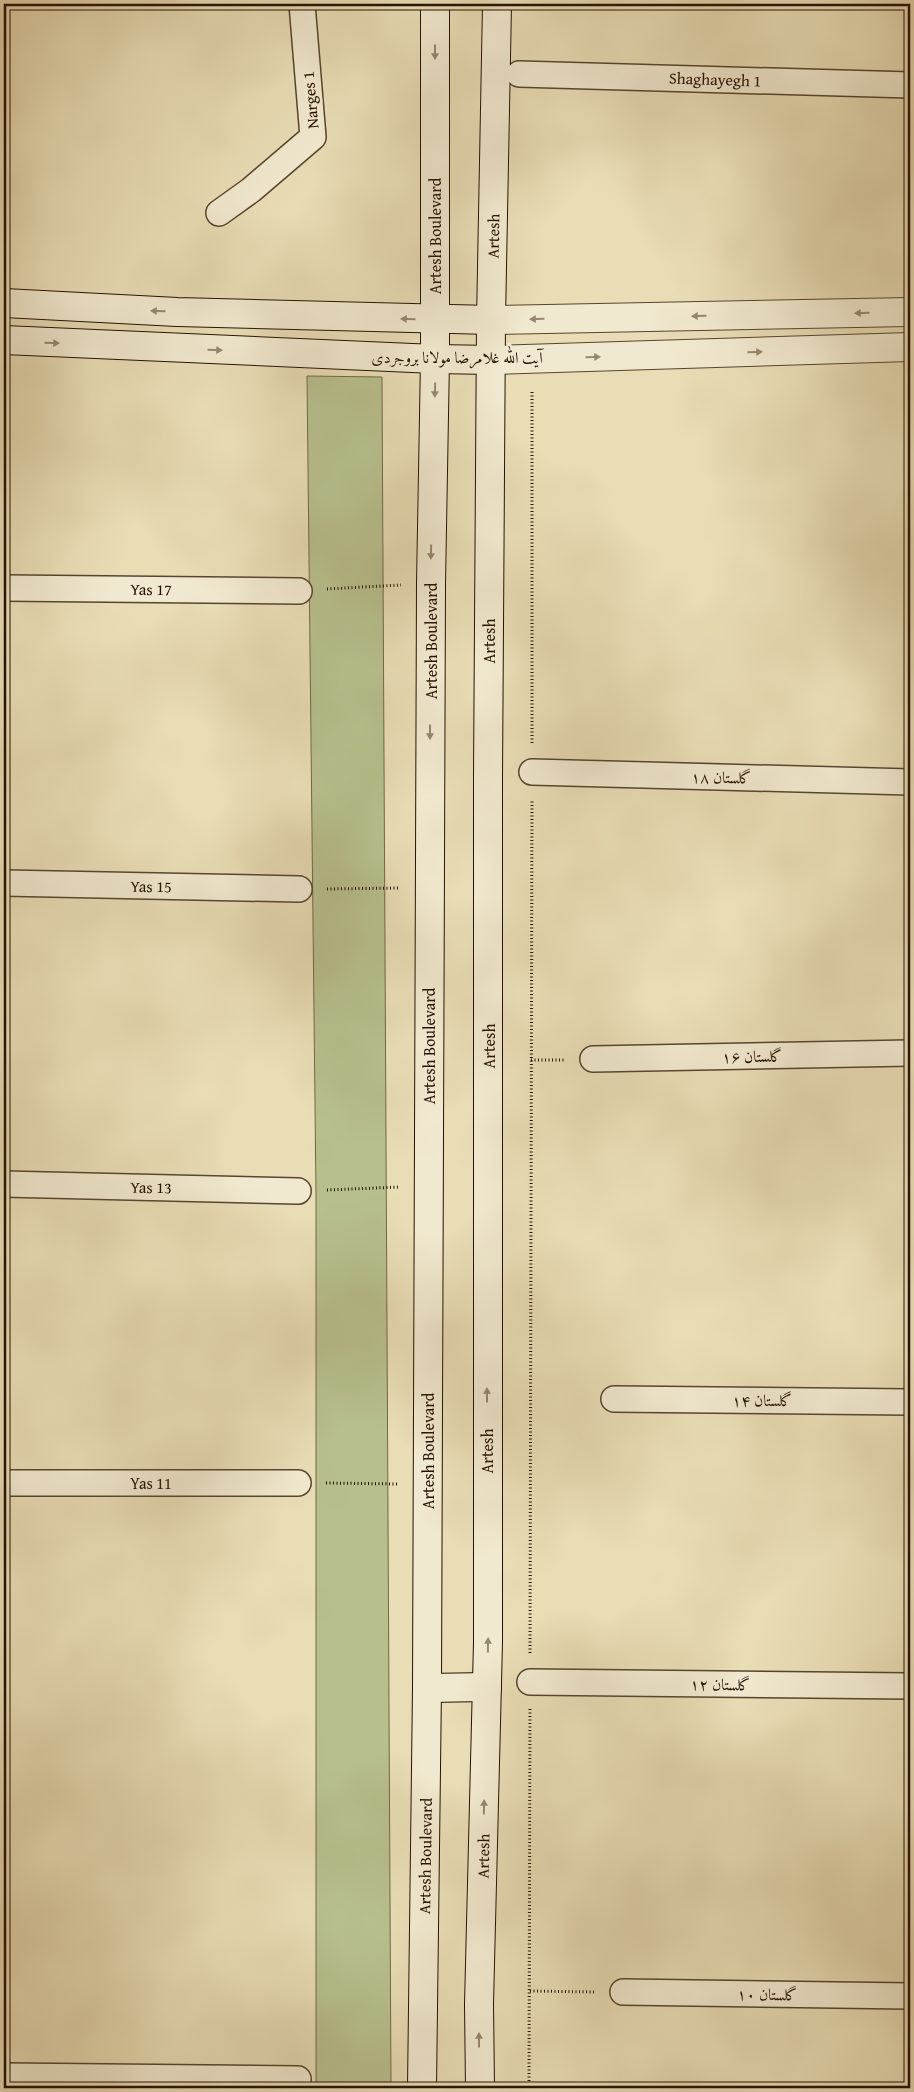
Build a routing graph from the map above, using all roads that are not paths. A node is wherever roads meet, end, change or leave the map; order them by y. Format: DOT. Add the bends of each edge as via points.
graph roads {
  1 [pos="302,4"];
  2 [pos="435,4"];
  3 [pos="497,4"];
  4 [pos="519,74"];
  5 [pos="910,85"];
  6 [pos="219,212"];
  7 [pos="4,303"];
  8 [pos="910,312"];
  9 [pos="435,320"];
  10 [pos="491,320"];
  11 [pos="4,340"];
  12 [pos="910,347"];
  13 [pos="435,359"];
  14 [pos="492,360"];
  15 [pos="4,588"];
  16 [pos="299,591"];
  17 [pos="532,772"];
  18 [pos="910,782"];
  19 [pos="4,883"];
  20 [pos="298,889"];
  21 [pos="910,1053"];
  22 [pos="593,1059"];
  23 [pos="4,1184"];
  24 [pos="298,1191"];
  25 [pos="614,1399"];
  26 [pos="910,1402"];
  27 [pos="4,1483"];
  28 [pos="298,1483"];
  29 [pos="530,1682"];
  30 [pos="910,1686"];
  31 [pos="487,1687"];
  32 [pos="427,1688"];
  33 [pos="623,1992"];
  34 [pos="910,1996"];
  35 [pos="4,2076"];
  36 [pos="298,2078"];
  37 [pos="422,2088"];
  38 [pos="480,2088"];
  1 -- 6 [label="street, Narges 1" via="312,137 251,190"];
  2 -- 9 [label="main road, Artesh Boulevard, one-way"];
  3 -- 10 [label="main road, Artesh"];
  4 -- 5 [label="street, Shaghayegh 1"];
  9 -- 7 [label="main road, one-way" via="167,312"];
  8 -- 10 [label="main road, one-way"];
  9 -- 10 [label="main road"];
  9 -- 13 [label="main road, Artesh Boulevard"];
  10 -- 14 [label="main road, Artesh"];
  11 -- 13 [label="main road, آیت الله غلامرضا مولانا بروجردی, one-way"];
  14 -- 12 [label="main road, آیت الله غلامرضا مولانا بروجردی, one-way"];
  13 -- 14 [label="main road, آیت الله غلامرضا مولانا بروجردی"];
  13 -- 32 [label="main road, Artesh Boulevard, one-way" via="431,584"];
  31 -- 14 [label="main road, Artesh, one-way"];
  15 -- 16 [label="street, Yas 17"];
  17 -- 18 [label="street, گلستان ۱۸"];
  19 -- 20 [label="street, Yas 15"];
  21 -- 22 [label="street, گلستان ۱۶"];
  23 -- 24 [label="street, Yas 13"];
  25 -- 26 [label="street, گلستان ۱۴"];
  27 -- 28 [label="street, Yas 11"];
  29 -- 30 [label="street, گلستان ۱۲"];
  31 -- 32 [label="main road"];
  38 -- 31 [label="main road, Artesh, one-way"];
  32 -- 37 [label="main road, Artesh Boulevard"];
  33 -- 34 [label="street, گلستان ۱۰"];
  35 -- 36 [label="street"];
}
